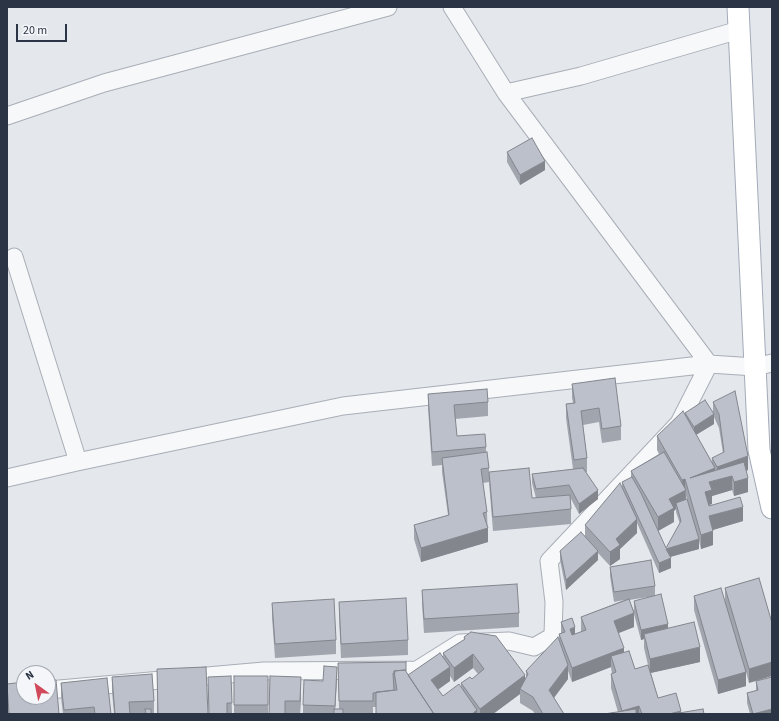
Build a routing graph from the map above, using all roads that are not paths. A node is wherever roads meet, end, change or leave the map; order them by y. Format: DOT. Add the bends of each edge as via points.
graph roads {
  1 [pos="388,7"];
  2 [pos="452,7"];
  3 [pos="738,7"];
  4 [pos="739,30"];
  5 [pos="506,93"];
  6 [pos="7,116"];
  7 [pos="14,257"];
  8 [pos="709,364"];
  9 [pos="764,365"];
  10 [pos="77,462"];
  11 [pos="7,478"];
  12 [pos="772,508"];
  13 [pos="56,689"];
  1 -- 6 [label="street" via="104,83"];
  2 -- 5 [label="street"];
  3 -- 4 [label="main road"];
  4 -- 5 [label="street" via="581,76"];
  4 -- 9 [label="main road"];
  5 -- 8 [label="street"];
  7 -- 10 [label="street"];
  8 -- 9 [label="street"];
  8 -- 10 [label="street" via="343,406"];
  8 -- 13 [label="street" via="679,422 549,561 554,602 553,636 534,647 509,641 460,643 417,670 264,671"];
  9 -- 12 [label="main road" via="759,450"];
  10 -- 11 [label="street"];
}
